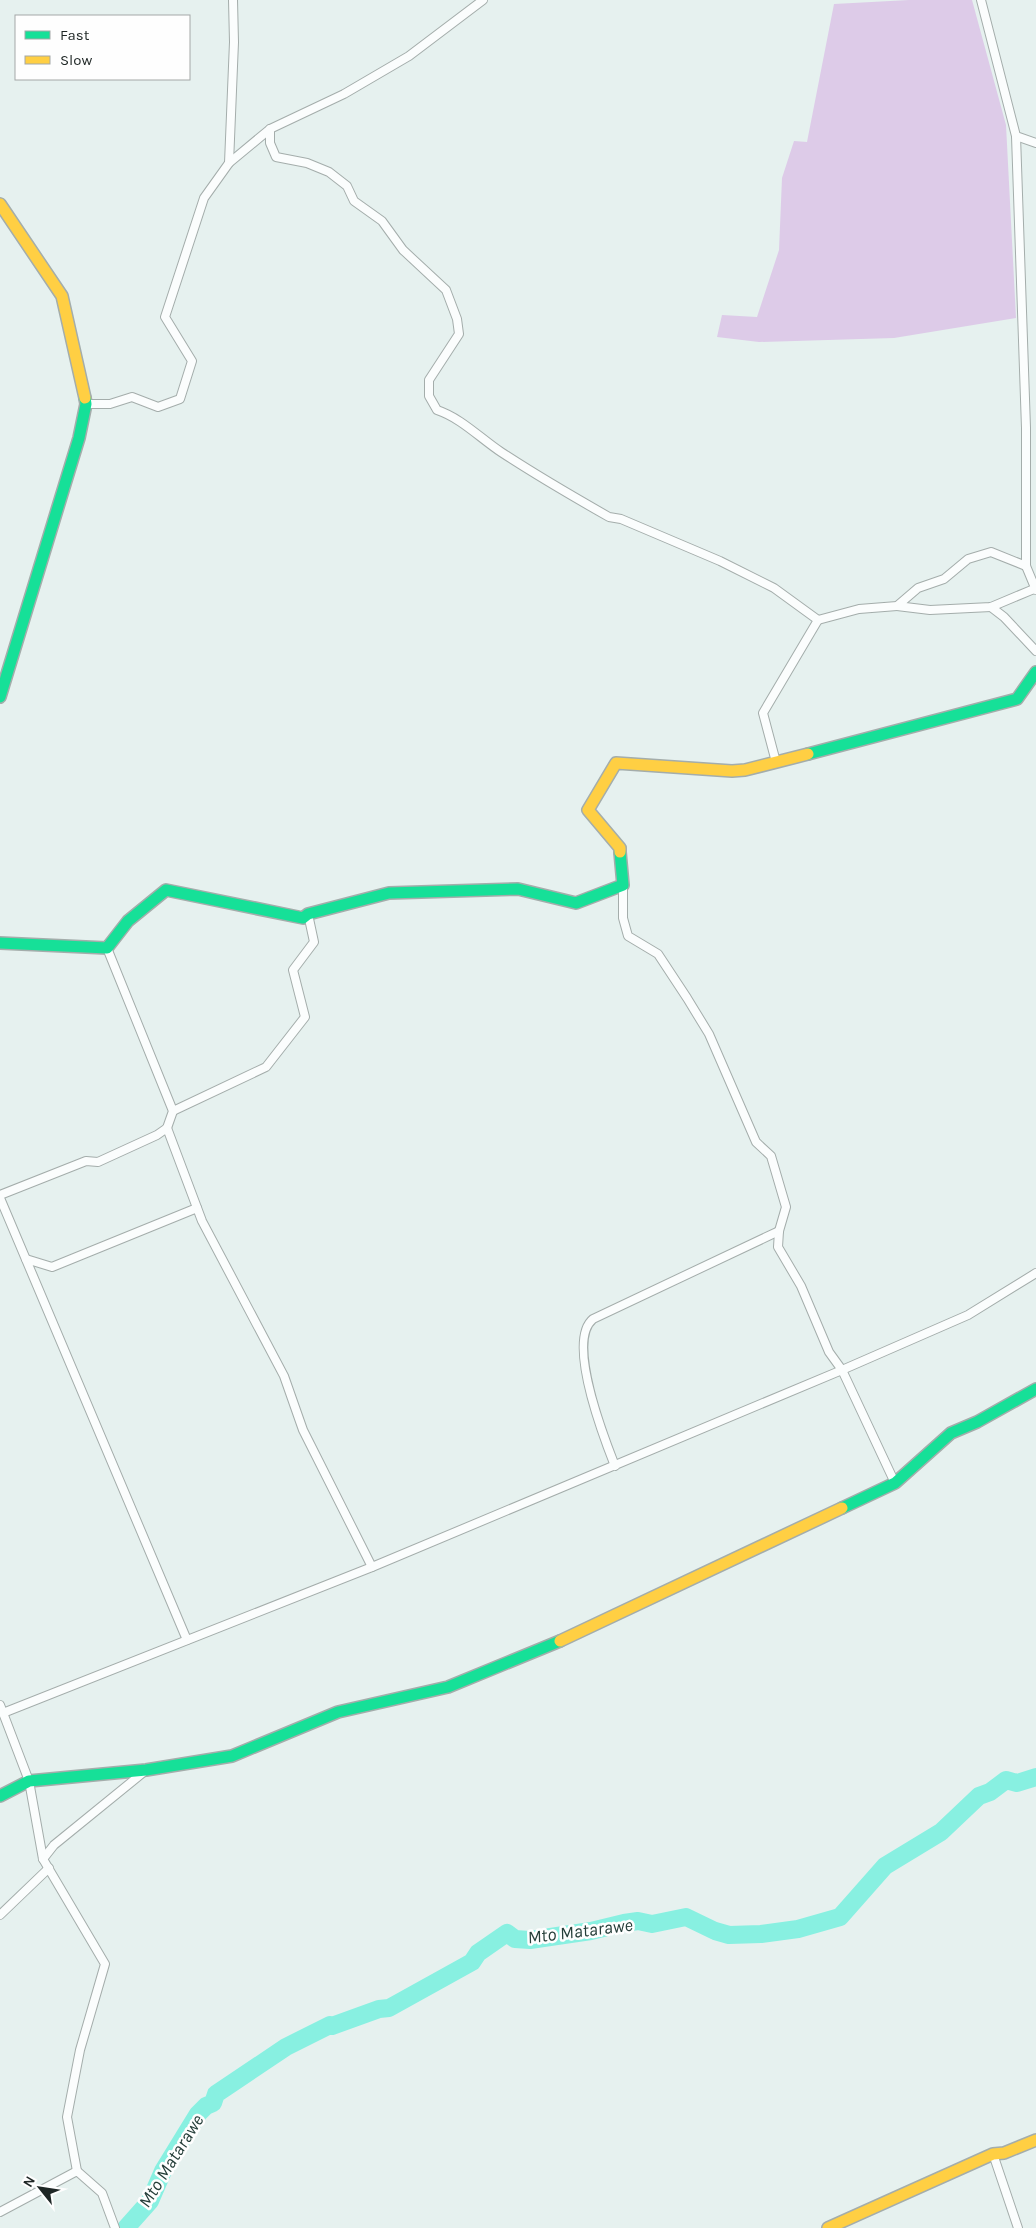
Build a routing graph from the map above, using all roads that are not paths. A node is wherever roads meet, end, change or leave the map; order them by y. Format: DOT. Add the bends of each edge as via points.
graph roads {
  1 [pos="233,0"];
  2 [pos="483,0"];
  3 [pos="981,0"];
  4 [pos="270,130"];
  5 [pos="1016,136"];
  6 [pos="1036,143"];
  7 [pos="228,163"];
  8 [pos="0,204"];
  9 [pos="86,404"];
  10 [pos="1026,566"];
  11 [pos="1035,590"];
  12 [pos="897,606"];
  13 [pos="991,607"];
  14 [pos="818,620"];
  15 [pos="1036,651"];
  16 [pos="1036,672"];
  17 [pos="0,697"];
  18 [pos="776,762"];
  19 [pos="623,885"];
  20 [pos="308,914"];
  21 [pos="0,943"];
  22 [pos="107,948"];
  23 [pos="173,1111"];
  24 [pos="167,1128"];
  25 [pos="0,1197"];
  26 [pos="197,1208"];
  27 [pos="779,1231"];
  28 [pos="26,1259"];
  29 [pos="1036,1273"];
  30 [pos="842,1370"];
  31 [pos="1036,1389"];
  32 [pos="615,1466"];
  33 [pos="895,1484"];
  34 [pos="372,1567"];
  35 [pos="188,1640"];
  36 [pos="2,1709"];
  37 [pos="146,1770"];
  38 [pos="29,1781"];
  39 [pos="0,1796"];
  40 [pos="44,1859"];
  41 [pos="49,1868"];
  42 [pos="0,1915"];
  43 [pos="1036,2140"];
  44 [pos="993,2154"];
  45 [pos="77,2171"];
  46 [pos="0,2212"];
  47 [pos="115,2228"];
  48 [pos="828,2228"];
  49 [pos="1018,2228"];
  1 -- 7 [label="street"];
  2 -- 4 [label="street" via="409,56 344,94"];
  3 -- 5 [label="street"];
  4 -- 7 [label="street"];
  4 -- 14 [label="street" via="270,143 276,158 307,163 329,172 347,186 354,201 382,221 403,250 446,290 459,334 429,380 429,396 437,410 453,415 477,436 532,473 609,517 621,519 774,588"];
  5 -- 6 [label="street"];
  5 -- 10 [label="street" via="1026,428"];
  7 -- 9 [label="street" via="204,198 165,317 192,361 180,399 158,407 132,397 110,404"];
  8 -- 9 [label="street" via="62,296"];
  9 -- 17 [label="street" via="79,438"];
  10 -- 11 [label="street"];
  10 -- 12 [label="street" via="991,552 968,559 944,579 918,588"];
  11 -- 13 [label="street"];
  12 -- 13 [label="street" via="930,610"];
  12 -- 14 [label="street" via="859,609"];
  13 -- 15 [label="street"];
  14 -- 18 [label="street" via="763,713"];
  16 -- 18 [label="street" via="1017,699"];
  18 -- 19 [label="street" via="732,771 616,763 588,810 620,848"];
  19 -- 20 [label="street" via="576,903 518,889 389,893"];
  19 -- 27 [label="street" via="623,918 628,936 658,954 687,998 709,1034 756,1142 771,1156 786,1207"];
  20 -- 22 [label="street" via="303,918 166,890 128,922"];
  20 -- 23 [label="street" via="314,942 294,970 306,1017 266,1068"];
  21 -- 22 [label="street"];
  22 -- 23 [label="street"];
  23 -- 24 [label="street"];
  24 -- 25 [label="street" via="157,1136 98,1162 86,1161"];
  24 -- 26 [label="street"];
  25 -- 28 [label="street"];
  26 -- 28 [label="street" via="52,1267"];
  26 -- 34 [label="street" via="284,1376 303,1430"];
  27 -- 30 [label="street" via="778,1247 800,1286 829,1352"];
  27 -- 32 [label="street" via="587,1324 583,1343 586,1373 594,1411"];
  28 -- 35 [label="street"];
  29 -- 30 [label="street" via="968,1315"];
  30 -- 32 [label="street"];
  30 -- 33 [label="street"];
  31 -- 33 [label="street" via="951,1433"];
  32 -- 34 [label="street"];
  33 -- 37 [label="street" via="598,1625 483,1674 448,1687 338,1712 232,1756"];
  34 -- 35 [label="street"];
  35 -- 36 [label="street"];
  36 -- 38 [label="street"];
  37 -- 38 [label="street"];
  37 -- 40 [label="street" via="54,1844"];
  38 -- 39 [label="street"];
  38 -- 40 [label="street"];
  40 -- 41 [label="street"];
  41 -- 42 [label="street"];
  41 -- 45 [label="street" via="105,1964 80,2050 67,2117"];
  43 -- 44 [label="street"];
  44 -- 48 [label="street"];
  44 -- 49 [label="street"];
  45 -- 46 [label="street"];
  45 -- 47 [label="street" via="102,2193"];
}
